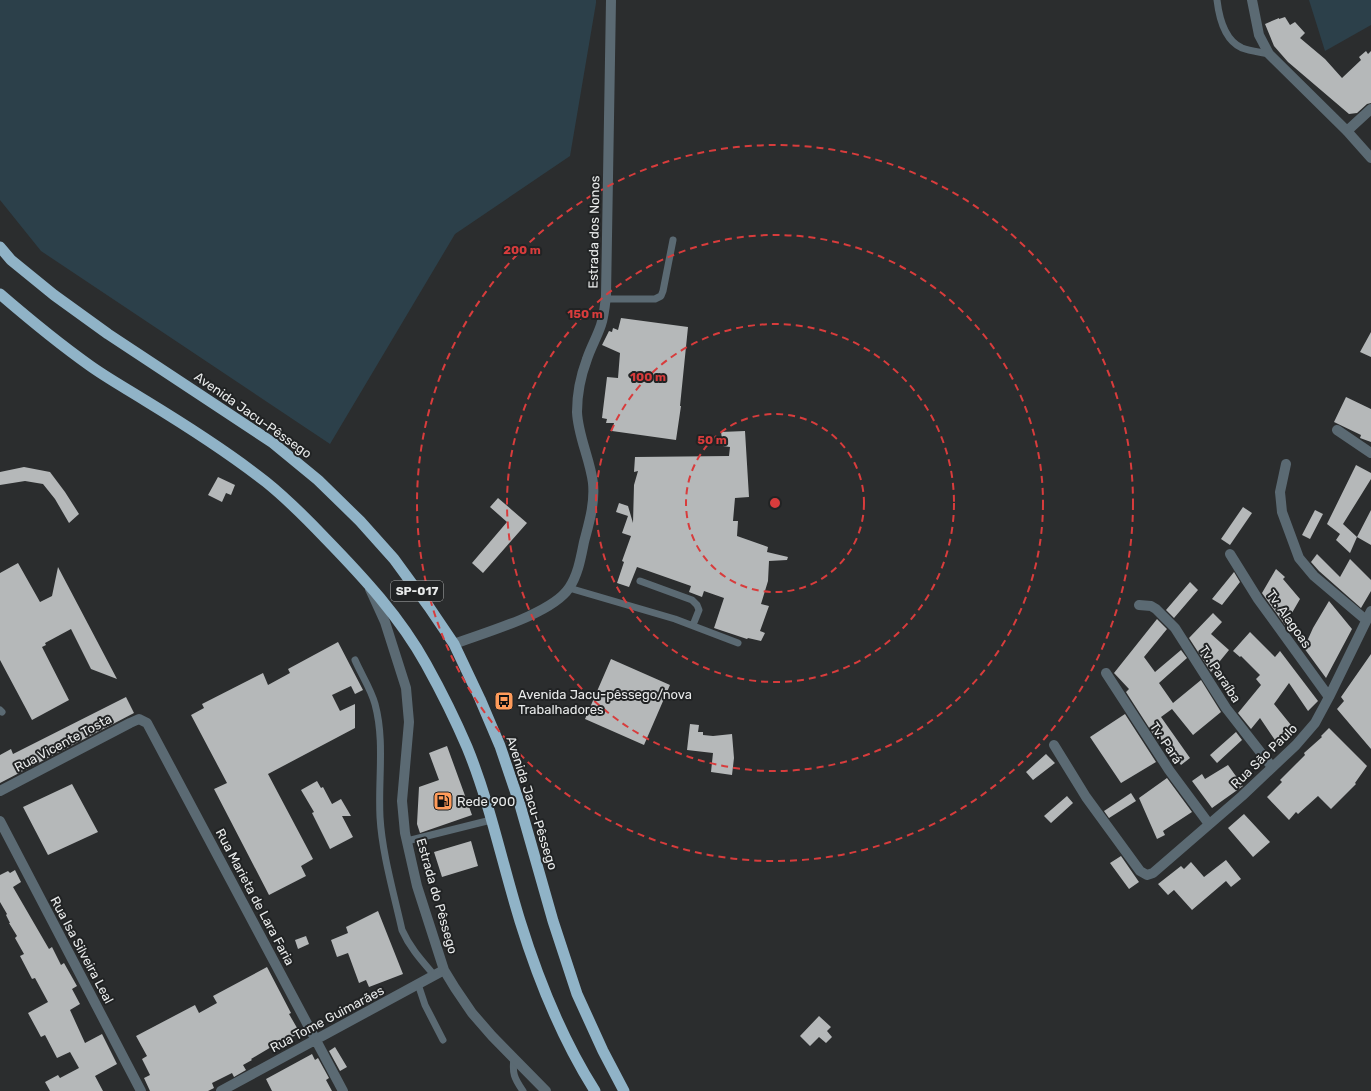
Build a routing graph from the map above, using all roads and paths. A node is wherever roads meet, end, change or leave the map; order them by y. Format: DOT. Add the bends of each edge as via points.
graph roads {
  1 [pos="611,0"];
  2 [pos="1217,0"];
  3 [pos="1252,0"];
  4 [pos="1269,54"];
  5 [pos="1371,109"];
  6 [pos="1347,131"];
  7 [pos="1371,158"];
  8 [pos="673,240"];
  9 [pos="0,247"];
  10 [pos="0,294"];
  11 [pos="605,299"];
  12 [pos="1337,430"];
  13 [pos="1371,453"];
  14 [pos="1286,464"];
  15 [pos="1230,554"];
  16 [pos="640,581"];
  17 [pos="367,582"];
  18 [pos="569,588"];
  19 [pos="1139,606"];
  20 [pos="1369,615"];
  21 [pos="693,625"];
  22 [pos="738,643"];
  23 [pos="454,644"];
  24 [pos="355,660"];
  25 [pos="1106,673"];
  26 [pos="1329,697"];
  27 [pos="139,719"];
  28 [pos="1054,745"];
  29 [pos="1272,767"];
  30 [pos="0,791"];
  31 [pos="491,820"];
  32 [pos="0,821"];
  33 [pos="1209,824"];
  34 [pos="407,841"];
  35 [pos="444,970"];
  36 [pos="434,975"];
  37 [pos="418,984"];
  38 [pos="316,1040"];
  39 [pos="443,1040"];
  40 [pos="514,1058"];
  41 [pos="141,1091"];
  42 [pos="221,1091"];
  43 [pos="343,1091"];
  44 [pos="523,1091"];
  45 [pos="546,1091"];
  46 [pos="594,1091"];
  47 [pos="624,1091"];
  1 -- 11 [label="street, Estrada dos Nonos"];
  2 -- 4 [label="lane" via="1224,30 1232,40 1240,47"];
  3 -- 4 [label="street" via="1259,34"];
  4 -- 6 [label="street"];
  5 -- 6 [label="street"];
  6 -- 7 [label="street"];
  8 -- 11 [label="lane" via="661,296 655,300"];
  9 -- 23 [label="highway, Avenida Jacu-Pêssego / SP-017" via="11,260 54,295 108,334 273,443 318,480 394,559"];
  10 -- 17 [label="highway, SP-017" via="34,324 90,366 206,438 266,482 304,516"];
  11 -- 18 [label="street, Estrada dos Nonos" via="601,324 587,360 578,396 577,413 593,482 593,498 579,563"];
  12 -- 13 [label="street"];
  14 -- 20 [label="street" via="1280,492 1282,512 1299,558 1314,576"];
  15 -- 26 [label="street, Tv. Alagoas" via="1258,599"];
  16 -- 21 [label="lane" via="692,600 699,610"];
  17 -- 31 [label="highway, SP-017" via="399,623 447,704 468,748"];
  17 -- 34 [label="street, Estrada do Pêssego" via="385,622 406,688 409,722 402,801"];
  18 -- 21 [label="lane"];
  18 -- 23 [label="street, Estrada dos Nonos" via="550,605 528,617"];
  19 -- 29 [label="street, Tv. Paraíba" via="1151,606 1156,609 1175,628 1226,708"];
  20 -- 26 [label="street, Rua São Paulo"];
  21 -- 22 [label="lane"];
  23 -- 47 [label="highway, Avenida Jacu-Pêssego / SP-017" via="500,746 577,994"];
  24 -- 36 [label="lane" via="375,703 378,718 380,818 402,930 407,941"];
  25 -- 33 [label="street, Tv. Pará" via="1169,770"];
  26 -- 29 [label="street, Rua São Paulo" via="1315,723 1296,746"];
  27 -- 30 [label="street, Rua Vicente Tosta"];
  27 -- 38 [label="street, Rua Marieta de Lara Faria" via="150,727"];
  28 -- 33 [label="street, Rua São Paulo" via="1086,797 1140,872 1147,875 1153,873"];
  29 -- 33 [label="street, Rua São Paulo"];
  31 -- 34 [label="lane"];
  31 -- 46 [label="highway, SP-017" via="520,920 542,983 571,1048"];
  32 -- 41 [label="street, Rua Isa Silveira Leal"];
  34 -- 35 [label="street, Estrada do Pêssego"];
  35 -- 36 [label="street, Rua Tome Guimarães"];
  35 -- 40 [label="street, Estrada do Pêssego" via="472,1013"];
  36 -- 37 [label="street, Rua Tome Guimarães"];
  37 -- 38 [label="street, Rua Tome Guimarães"];
  37 -- 39 [label="lane" via="433,1023"];
  38 -- 42 [label="street, Rua Tome Guimarães"];
  38 -- 43 [label="street, Rua Marieta de Lara Faria"];
  40 -- 44 [label="lane" via="512,1069"];
  40 -- 45 [label="street, Estrada do Pêssego"];
}
